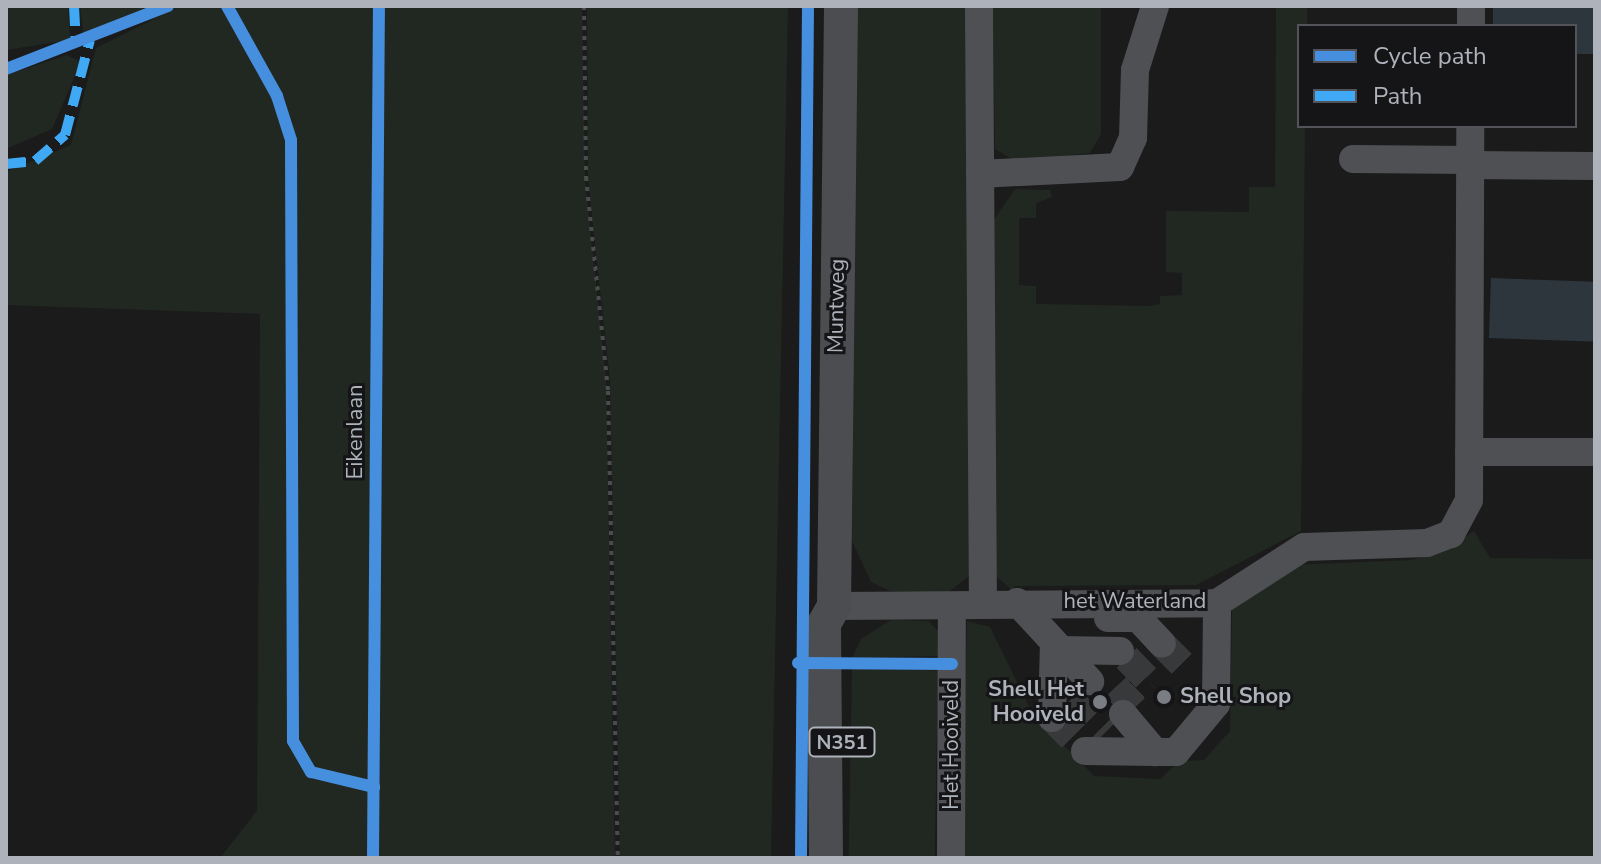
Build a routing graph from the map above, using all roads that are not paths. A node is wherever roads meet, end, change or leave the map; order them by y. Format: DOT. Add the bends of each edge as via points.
graph roads {
  1 [pos="841,6"];
  2 [pos="979,6"];
  3 [pos="1155,6"];
  4 [pos="1470,128"];
  5 [pos="1353,159"];
  6 [pos="1470,162"];
  7 [pos="1595,166"];
  8 [pos="980,174"];
  9 [pos="1469,452"];
  10 [pos="1595,452"];
  11 [pos="983,602"];
  12 [pos="1017,602"];
  13 [pos="1075,602"];
  14 [pos="1217,603"];
  15 [pos="834,606"];
  16 [pos="952,606"];
  17 [pos="1162,644"];
  18 [pos="1057,647"];
  19 [pos="1191,673"];
  20 [pos="1216,685"];
  21 [pos="1108,737"];
  22 [pos="826,858"];
  23 [pos="837,858"];
  24 [pos="951,858"];
  1 -- 15 [label="main road, Muntweg / N351"];
  2 -- 8 [label="street"];
  3 -- 8 [label="street" via="1135,70 1130,152 1120,167"];
  4 -- 6 [label="street, het Waterland"];
  5 -- 6 [label="street"];
  6 -- 7 [label="street"];
  6 -- 9 [label="street, het Waterland"];
  8 -- 11 [label="street"];
  9 -- 10 [label="street"];
  9 -- 14 [label="street, het Waterland" via="1468,507 1451,534 1427,543 1298,549"];
  11 -- 12 [label="street, het Waterland"];
  11 -- 16 [label="street, het Waterland"];
  12 -- 13 [label="street, het Waterland"];
  12 -- 18 [label="street"];
  13 -- 14 [label="street, het Waterland"];
  13 -- 17 [label="street" via="1085,617 1138,618"];
  14 -- 20 [label="street"];
  15 -- 16 [label="street"];
  15 -- 22 [label="main road, Muntweg / N351" via="824,624"];
  15 -- 23 [label="main road, Muntweg / N351" via="844,625"];
  16 -- 24 [label="street, Het Hooiveld"];
  18 -- 18 [label="street" via="1084,678"];
  19 -- 20 [label="street" via="1203,686"];
  20 -- 21 [label="street" via="1216,704 1176,752 1155,752"];
}
